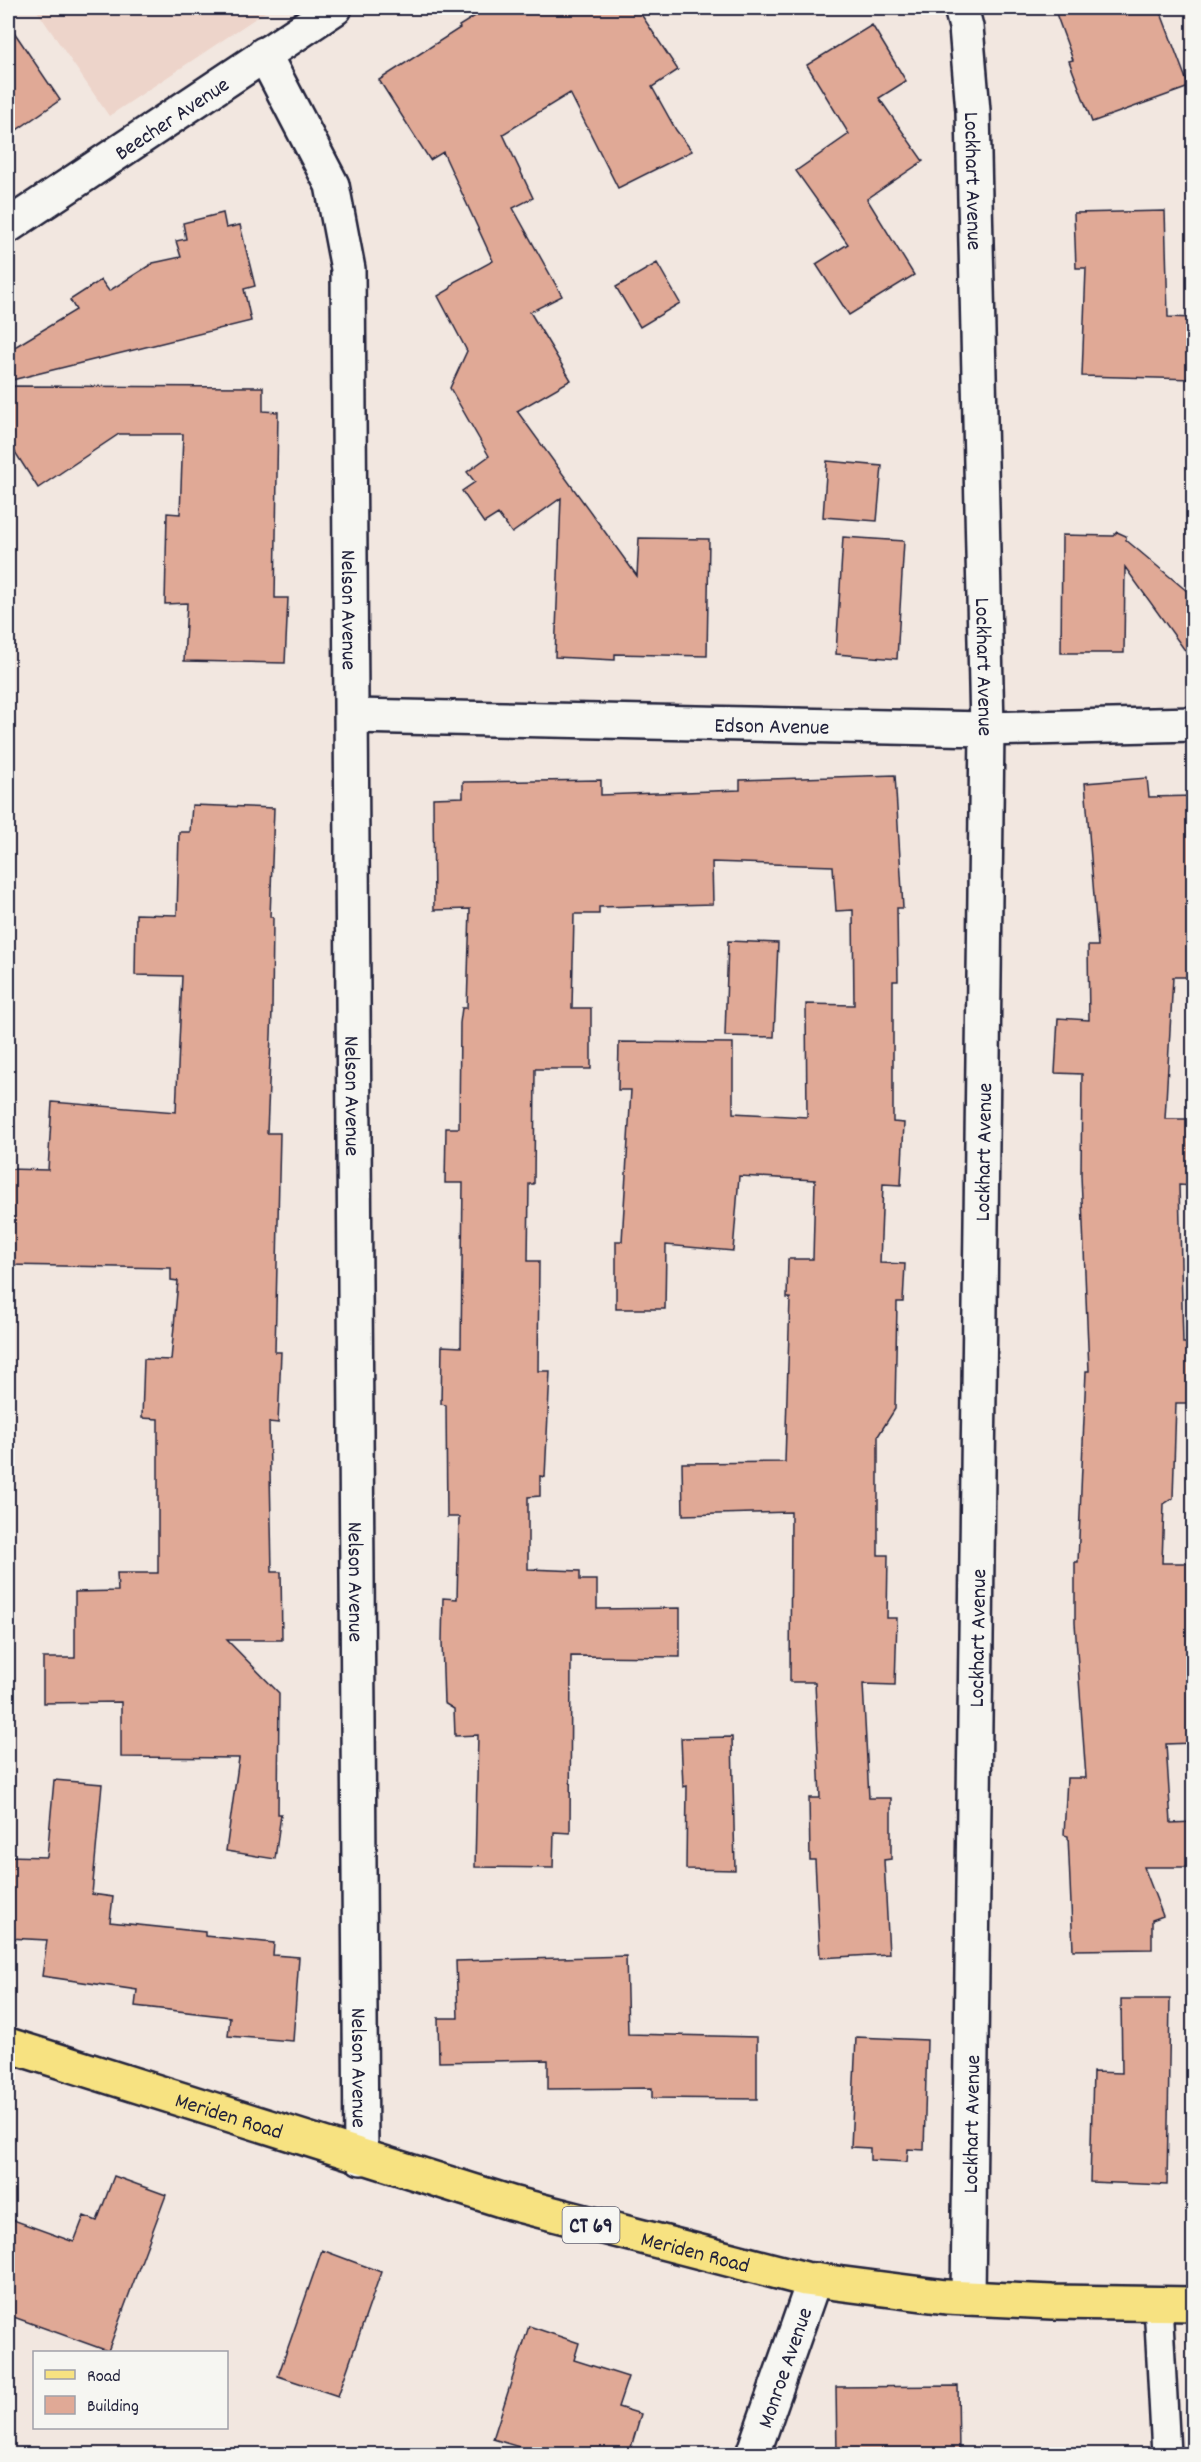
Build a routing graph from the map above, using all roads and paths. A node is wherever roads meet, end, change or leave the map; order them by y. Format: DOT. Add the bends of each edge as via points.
graph roads {
  1 [pos="335,8"];
  2 [pos="961,8"];
  3 [pos="264,54"];
  4 [pos="8,226"];
  5 [pos="352,716"];
  6 [pos="1194,724"];
  7 [pos="987,729"];
  8 [pos="8,2045"];
  9 [pos="361,2157"];
  10 [pos="814,2280"];
  11 [pos="968,2298"];
  12 [pos="1158,2304"];
  13 [pos="1194,2304"];
  14 [pos="753,2454"];
  15 [pos="1166,2454"];
  1 -- 3 [label="street, Beecher Avenue"];
  2 -- 7 [label="street, Lockhart Avenue" via="973,111"];
  3 -- 4 [label="street, Beecher Avenue"];
  3 -- 5 [label="street, Nelson Avenue" via="332,185 348,269"];
  5 -- 7 [label="street, Edson Avenue"];
  5 -- 9 [label="street, Nelson Avenue"];
  6 -- 7 [label="street, Edson Avenue"];
  7 -- 11 [label="street, Lockhart Avenue"];
  8 -- 9 [label="main road, Meriden Road / CT 69"];
  9 -- 10 [label="main road, Meriden Road / CT 69" via="624,2234"];
  10 -- 11 [label="main road, Meriden Road / CT 69"];
  10 -- 14 [label="street, Monroe Avenue"];
  11 -- 12 [label="main road, Meriden Road / CT 69"];
  12 -- 13 [label="main road, Meriden Road / CT 69"];
  12 -- 15 [label="lane"];
}
